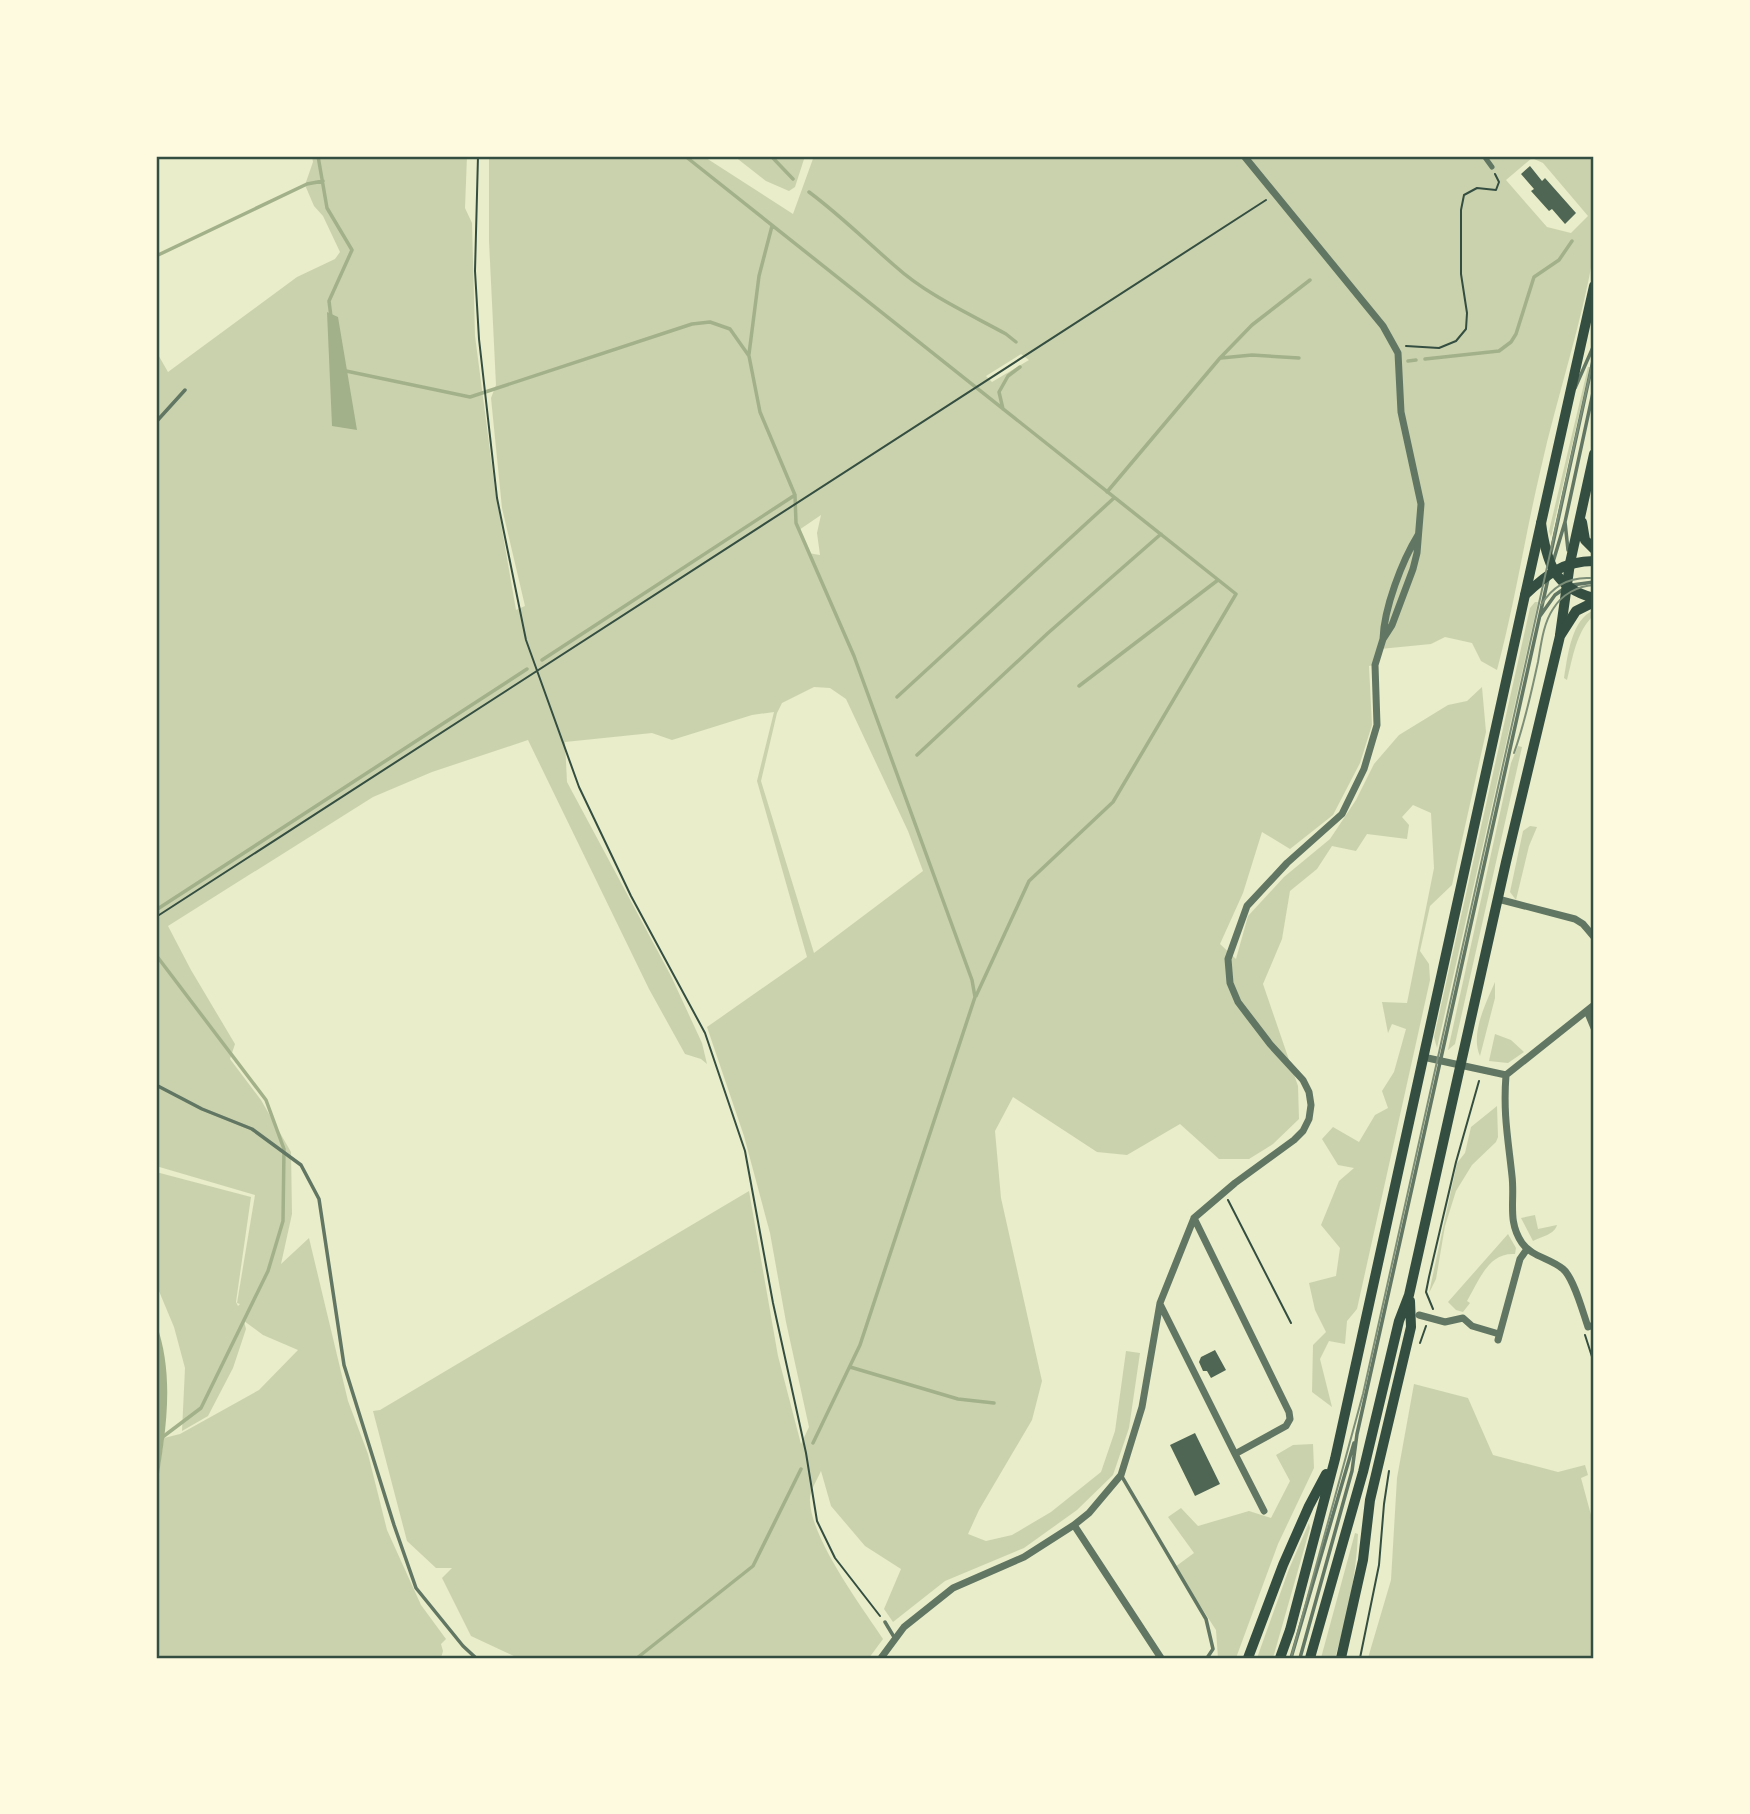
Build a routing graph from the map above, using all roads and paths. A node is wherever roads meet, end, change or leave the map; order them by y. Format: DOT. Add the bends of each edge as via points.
graph roads {
  1 [pos="478,156"];
  2 [pos="1244,156"];
  3 [pos="1484,156"];
  4 [pos="1492,167"];
  5 [pos="1275,193"];
  6 [pos="1594,286"];
  7 [pos="1594,345"];
  8 [pos="1394,346"];
  9 [pos="1594,356"];
  10 [pos="1594,388"];
  11 [pos="186,390"];
  12 [pos="1568,405"];
  13 [pos="156,422"];
  14 [pos="1594,454"];
  15 [pos="1582,509"];
  16 [pos="1565,522"];
  17 [pos="1541,523"];
  18 [pos="1594,549"];
  19 [pos="1594,561"];
  20 [pos="1570,563"];
  21 [pos="1551,568"];
  22 [pos="1594,582"];
  23 [pos="1567,587"];
  24 [pos="1525,596"];
  25 [pos="1594,600"];
  26 [pos="1539,618"];
  27 [pos="1560,636"];
  28 [pos="537,671"];
  29 [pos="1498,899"];
  30 [pos="156,917"];
  31 [pos="1594,937"];
  32 [pos="1594,1005"];
  33 [pos="1587,1011"];
  34 [pos="1594,1028"];
  35 [pos="1423,1057"];
  36 [pos="1440,1060"];
  37 [pos="1461,1065"];
  38 [pos="1482,1070"];
  39 [pos="1506,1075"];
  40 [pos="156,1085"];
  41 [pos="1224,1192"];
  42 [pos="1194,1218"];
  43 [pos="1527,1248"];
  44 [pos="1409,1295"];
  45 [pos="1160,1303"];
  46 [pos="1419,1315"];
  47 [pos="1430,1319"];
  48 [pos="1291,1324"];
  49 [pos="1594,1325"];
  50 [pos="1584,1336"];
  51 [pos="1418,1351"];
  52 [pos="1594,1363"];
  53 [pos="1357,1434"];
  54 [pos="1235,1454"];
  55 [pos="1335,1459"];
  56 [pos="1390,1467"];
  57 [pos="1121,1475"];
  58 [pos="1264,1511"];
  59 [pos="1074,1525"];
  60 [pos="885,1622"];
  61 [pos="895,1639"];
  62 [pos="476,1658"];
  63 [pos="880,1658"];
  64 [pos="1161,1658"];
  65 [pos="1208,1658"];
  66 [pos="1248,1658"];
  67 [pos="1280,1658"];
  68 [pos="1291,1658"];
  69 [pos="1300,1658"];
  70 [pos="1310,1658"];
  71 [pos="1341,1658"];
  72 [pos="1360,1658"];
  1 -- 28 [label="path" via="475,271 497,498 517,603"];
  2 -- 5 [label="street"];
  3 -- 4 [label="street"];
  4 -- 8 [label="path" via="1499,182 1496,190 1477,188 1464,195 1461,210 1466,329 1456,341 1439,348"];
  5 -- 8 [label="street" via="1384,326"];
  5 -- 28 [label="path"];
  6 -- 12 [label="main road"];
  7 -- 12 [label="lane"];
  8 -- 41 [label="street" via="1401,412 1421,504 1413,569 1375,665 1377,725 1364,769 1342,814 1286,863 1247,906 1228,959 1237,1002 1303,1080 1309,1092 1310,1118 1294,1140"];
  9 -- 21 [label="lane"];
  10 -- 16 [label="lane"];
  11 -- 13 [label="lane"];
  12 -- 17 [label="main road"];
  14 -- 15 [label="main road"];
  15 -- 18 [label="main road" via="1583,532"];
  15 -- 20 [label="main road"];
  16 -- 20 [label="lane"];
  16 -- 21 [label="lane"];
  17 -- 21 [label="main road"];
  17 -- 24 [label="main road"];
  19 -- 20 [label="main road"];
  20 -- 21 [label="main road"];
  20 -- 23 [label="main road"];
  21 -- 23 [label="main road"];
  21 -- 24 [label="main road"];
  21 -- 26 [label="lane"];
  22 -- 23 [label="lane"];
  23 -- 25 [label="main road"];
  23 -- 26 [label="lane"];
  23 -- 27 [label="main road"];
  24 -- 35 [label="main road"];
  25 -- 27 [label="main road" via="1576,611"];
  26 -- 36 [label="lane"];
  27 -- 29 [label="main road"];
  28 -- 30 [label="path"];
  28 -- 60 [label="path" via="579,787 631,897 705,1033 745,1151 817,1521 835,1558"];
  29 -- 31 [label="street" via="1575,919"];
  29 -- 37 [label="main road"];
  32 -- 33 [label="street"];
  33 -- 34 [label="street"];
  33 -- 39 [label="street"];
  35 -- 36 [label="street"];
  35 -- 55 [label="main road"];
  36 -- 37 [label="street"];
  36 -- 53 [label="lane"];
  37 -- 38 [label="street"];
  37 -- 44 [label="main road"];
  38 -- 39 [label="street"];
  38 -- 47 [label="path" via="1426,1292 1434,1313"];
  39 -- 43 [label="street" via="1504,1121 1513,1180 1511,1218"];
  40 -- 62 [label="lane" via="252,1129 301,1165 319,1199 344,1365 416,1588"];
  41 -- 42 [label="street"];
  41 -- 48 [label="path"];
  42 -- 45 [label="street"];
  42 -- 54 [label="street" via="1289,1412 1286,1426"];
  43 -- 47 [label="street" via="1520,1258 1499,1337 1463,1318"];
  43 -- 49 [label="street" via="1566,1272 1588,1327"];
  44 -- 70 [label="main road"];
  44 -- 71 [label="main road" via="1411,1327 1370,1500 1363,1560"];
  45 -- 54 [label="street"];
  45 -- 57 [label="street" via="1142,1407"];
  46 -- 47 [label="street"];
  47 -- 51 [label="path"];
  50 -- 52 [label="path"];
  53 -- 68 [label="lane"];
  53 -- 69 [label="lane" via="1352,1471"];
  54 -- 58 [label="street"];
  55 -- 66 [label="main road" via="1296,1535"];
  55 -- 67 [label="main road"];
  56 -- 72 [label="path" via="1379,1565"];
  57 -- 59 [label="street"];
  57 -- 65 [label="lane" via="1206,1619 1213,1648"];
  59 -- 61 [label="street" via="1024,1557 953,1588"];
  59 -- 64 [label="street"];
  60 -- 61 [label="lane"];
  61 -- 63 [label="street"];
}
